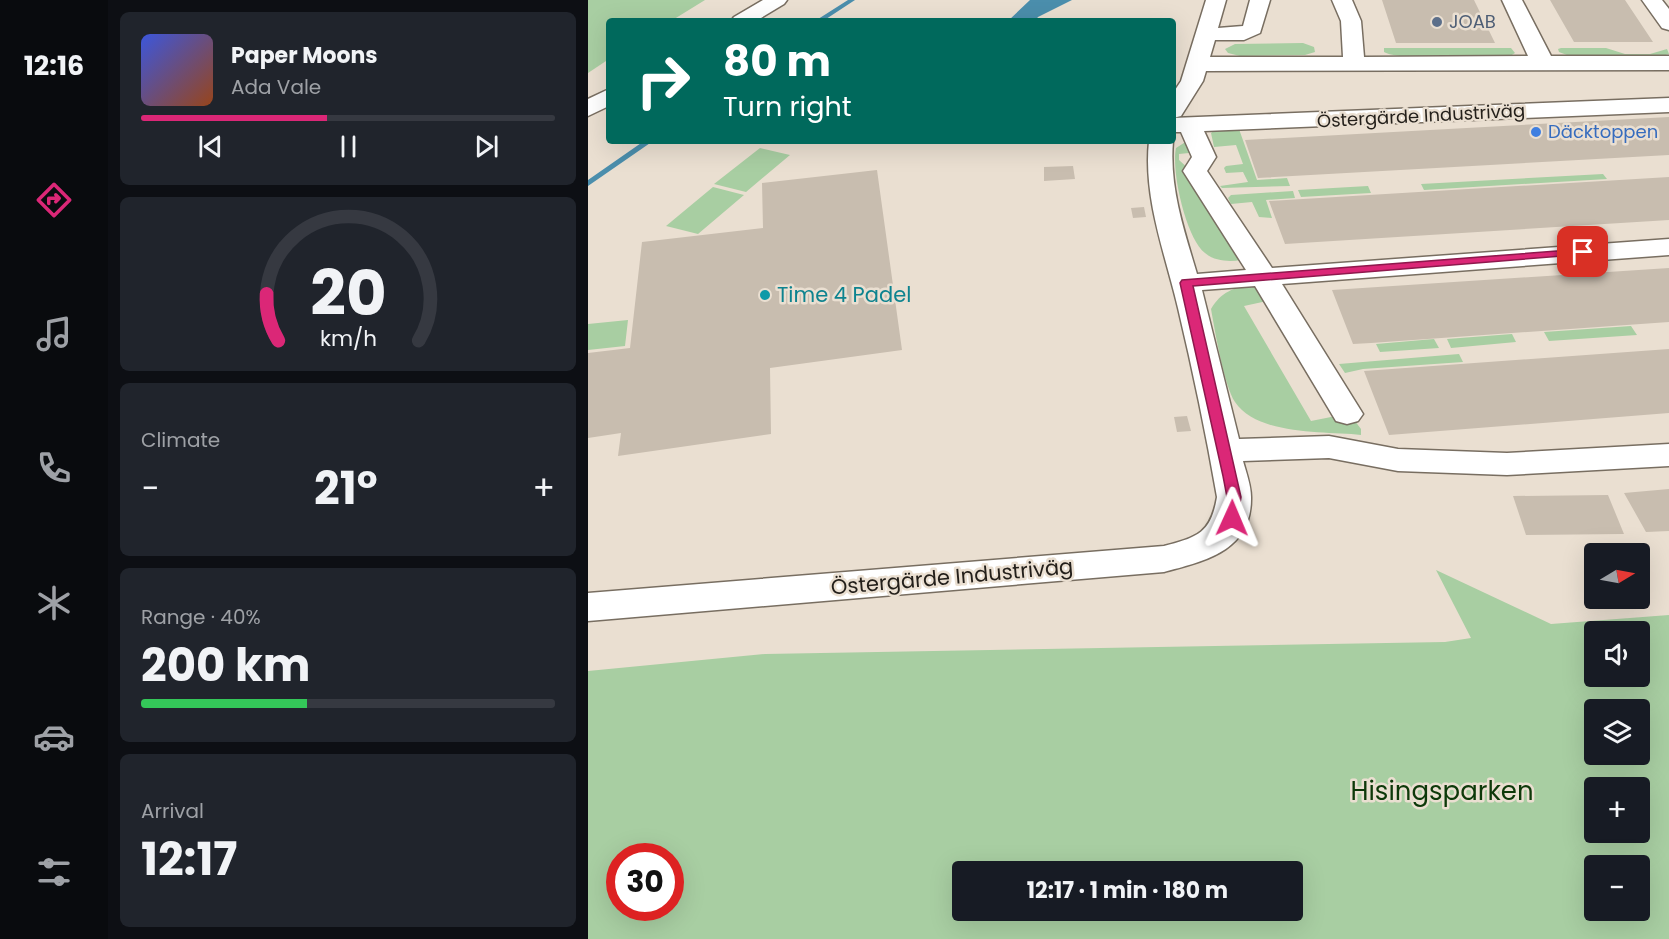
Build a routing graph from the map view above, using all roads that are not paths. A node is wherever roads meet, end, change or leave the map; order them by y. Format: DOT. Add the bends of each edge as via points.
graph roads {
  1 [pos="753,0"];
  2 [pos="777,0"];
  3 [pos="1216,0"];
  4 [pos="1260,0"];
  5 [pos="1342,0"];
  6 [pos="1512,0"];
  7 [pos="1652,0"];
  8 [pos="725,18"];
  9 [pos="746,18"];
  10 [pos="1669,24"];
  11 [pos="1205,34"];
  12 [pos="1545,63"];
  13 [pos="1669,63"];
  14 [pos="1354,64"];
  15 [pos="1194,73"];
  16 [pos="606,98"];
  17 [pos="1669,105"];
  18 [pos="588,109"];
  19 [pos="1176,121"];
  20 [pos="1176,126"];
  21 [pos="1176,127"];
  22 [pos="1165,144"];
  23 [pos="1669,247"];
  24 [pos="1263,276"];
  25 [pos="1186,283"];
  26 [pos="1347,414"];
  27 [pos="1224,450"];
  28 [pos="1669,455"];
  29 [pos="588,607"];
  1 -- 8 [label="street"];
  2 -- 9 [label="street"];
  3 -- 11 [label="street"];
  4 -- 11 [label="street" via="1253,29 1244,33"];
  5 -- 14 [label="street" via="1351,21"];
  6 -- 12 [label="street"];
  7 -- 10 [label="street"];
  11 -- 15 [label="street"];
  12 -- 13 [label="street"];
  12 -- 14 [label="street"];
  14 -- 15 [label="street"];
  15 -- 19 [label="street"];
  16 -- 18 [label="street"];
  17 -- 20 [label="street, Östergärde Industriväg"];
  21 -- 24 [label="street" via="1200,144 1204,157 1195,171"];
  22 -- 25 [label="street, Östergärde Industriväg" via="1158,159"];
  23 -- 24 [label="street"];
  24 -- 25 [label="street"];
  24 -- 26 [label="street"];
  25 -- 27 [label="street, Östergärde Industriväg"];
  27 -- 28 [label="street" via="1329,447 1398,460 1507,464"];
  27 -- 29 [label="street, Östergärde Industriväg" via="1234,497 1232,518 1222,535 1205,549 1164,559"];
}
